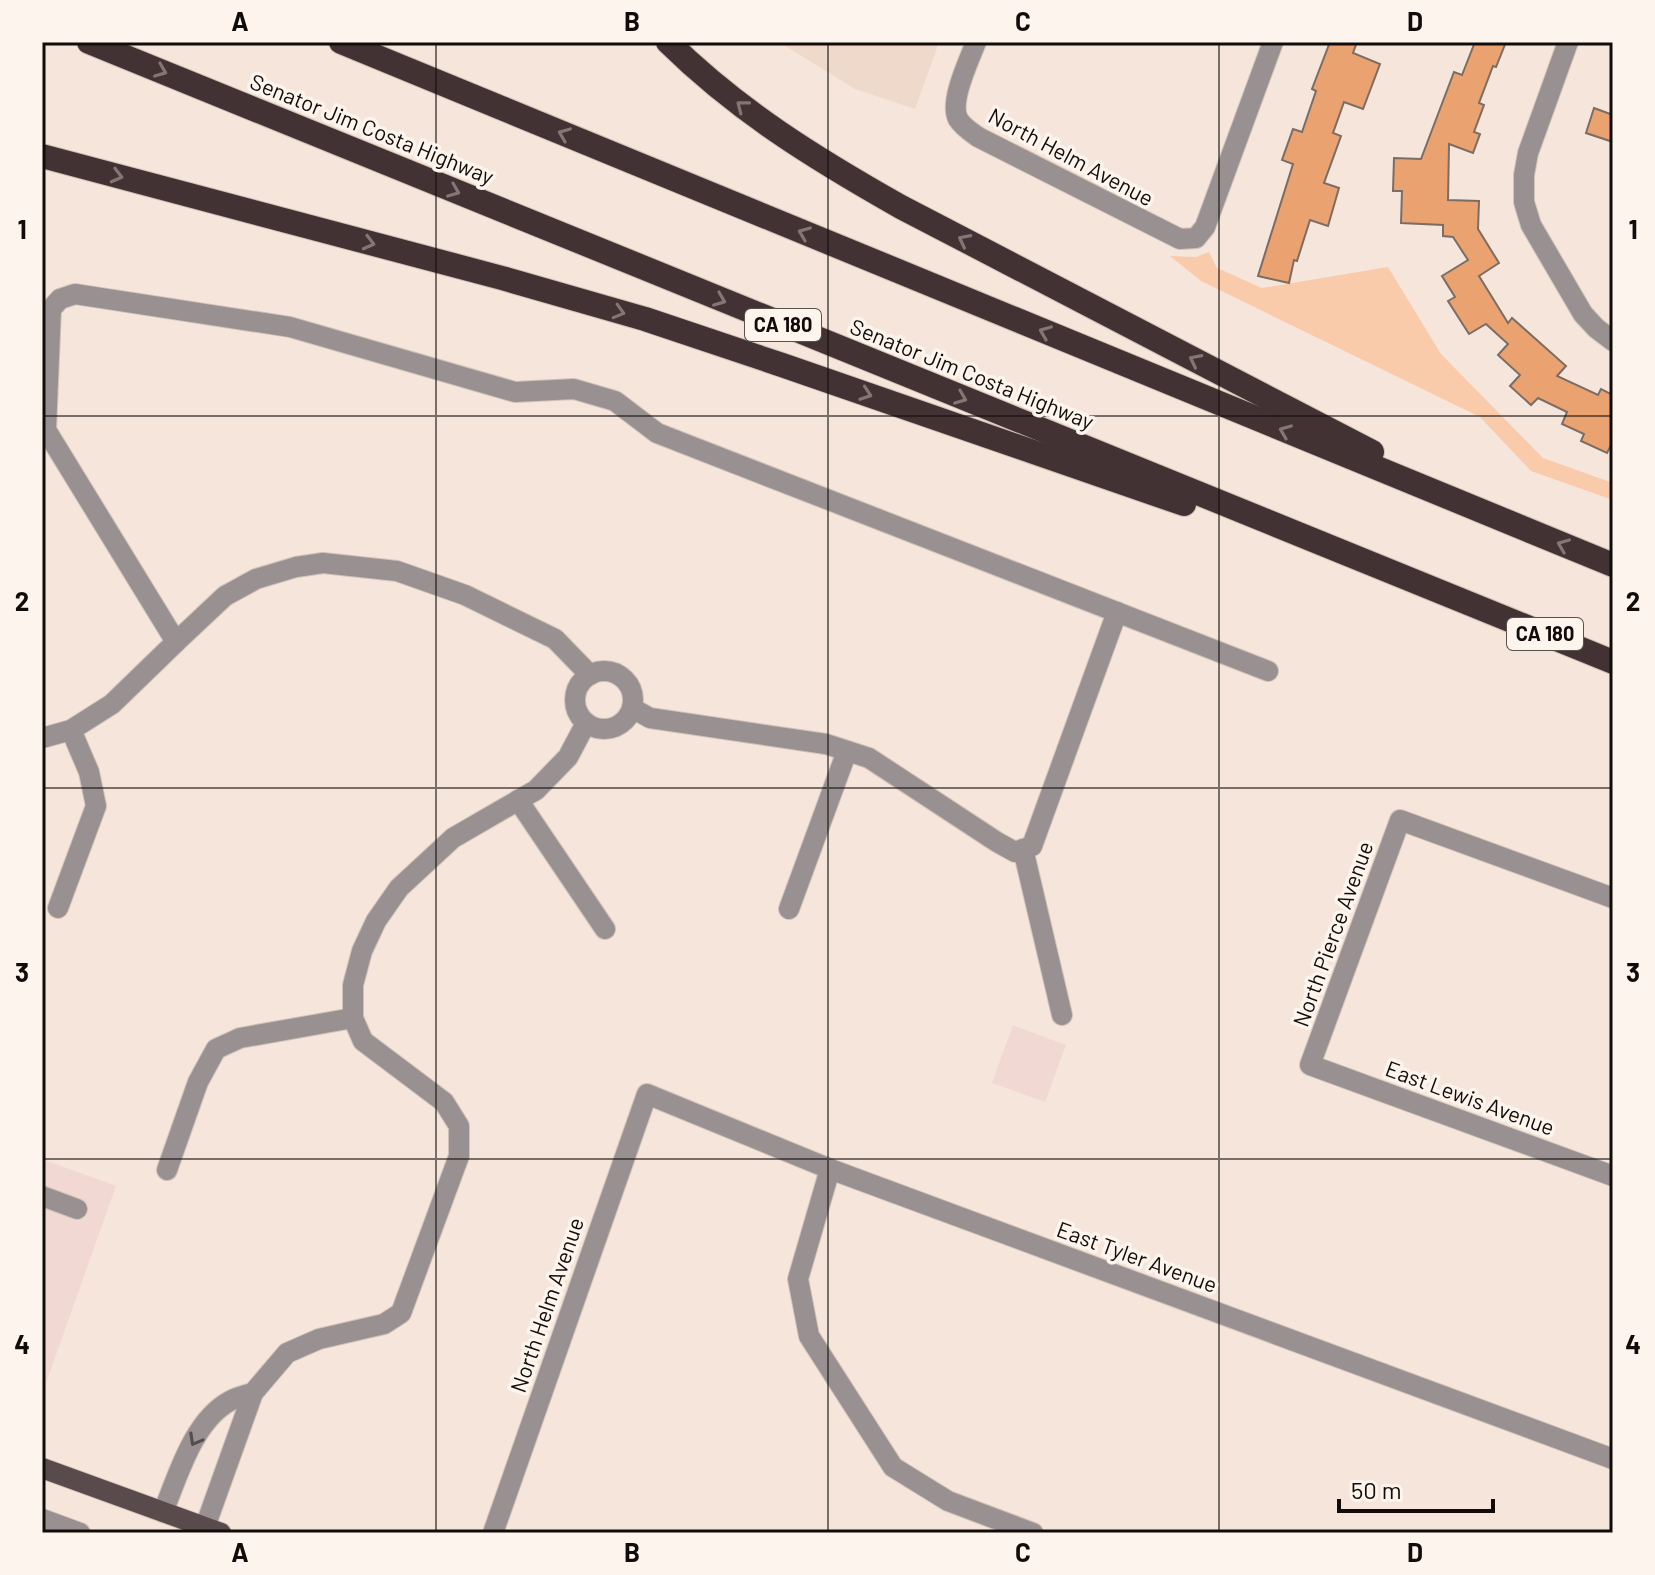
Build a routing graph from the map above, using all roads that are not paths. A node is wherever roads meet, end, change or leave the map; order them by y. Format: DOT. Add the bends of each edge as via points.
graph roads {
  1 [pos="89,42"];
  2 [pos="341,42"];
  3 [pos="668,42"];
  4 [pos="976,42"];
  5 [pos="1273,42"];
  6 [pos="1568,42"];
  7 [pos="42,156"];
  8 [pos="1613,341"];
  9 [pos="1513,525"];
  10 [pos="1613,565"];
  11 [pos="1477,607"];
  12 [pos="1117,612"];
  13 [pos="176,642"];
  14 [pos="1613,662"];
  15 [pos="1268,671"];
  16 [pos="590,675"];
  17 [pos="632,708"];
  18 [pos="586,723"];
  19 [pos="71,730"];
  20 [pos="42,738"];
  21 [pos="847,751"];
  22 [pos="518,800"];
  23 [pos="1023,849"];
  24 [pos="1613,898"];
  25 [pos="58,908"];
  26 [pos="789,909"];
  27 [pos="605,929"];
  28 [pos="1062,1015"];
  29 [pos="353,1018"];
  30 [pos="1310,1065"];
  31 [pos="647,1094"];
  32 [pos="830,1169"];
  33 [pos="167,1170"];
  34 [pos="1613,1176"];
  35 [pos="42,1196"];
  36 [pos="77,1209"];
  37 [pos="253,1393"];
  38 [pos="1613,1459"];
  39 [pos="42,1468"];
  40 [pos="163,1512"];
  41 [pos="42,1519"];
  42 [pos="213,1530"];
  43 [pos="80,1533"];
  44 [pos="493,1533"];
  45 [pos="1033,1533"];
  1 -- 11 [label="highway, Senator Jim Costa Highway / CA 180, one-way"];
  9 -- 2 [label="highway, one-way"];
  9 -- 3 [label="highway, one-way" via="863,186 779,135"];
  4 -- 5 [label="street, North Helm Avenue" via="955,108 967,129 1180,239 1196,238 1205,227"];
  6 -- 8 [label="street" via="1528,153 1524,202 1531,225 1583,314"];
  7 -- 11 [label="highway, one-way" via="645,319"];
  10 -- 9 [label="highway, one-way"];
  11 -- 14 [label="highway, Senator Jim Costa Highway / CA 180"];
  12 -- 13 [label="street" via="657,433 615,401 574,389 515,392 290,327 75,294 51,309 46,430"];
  12 -- 15 [label="street"];
  12 -- 23 [label="street" via="1032,846"];
  13 -- 16 [label="street" via="235,590 256,579 323,563 397,571 465,595 555,639"];
  13 -- 19 [label="street" via="112,704"];
  16 -- 17 [label="street" via="618,675 626,681"];
  16 -- 18 [label="street" via="576,698"];
  17 -- 18 [label="street" via="613,728"];
  17 -- 21 [label="street" via="650,718"];
  18 -- 22 [label="street" via="568,757 536,790"];
  19 -- 20 [label="street"];
  19 -- 25 [label="street" via="96,806"];
  21 -- 23 [label="street" via="869,758 997,842 1015,852"];
  21 -- 26 [label="street"];
  22 -- 27 [label="street"];
  22 -- 29 [label="street" via="453,838 399,888 362,951 353,985"];
  23 -- 28 [label="street"];
  24 -- 30 [label="street, North Pierce Avenue" via="1400,820"];
  29 -- 33 [label="street" via="240,1038 216,1049 198,1082"];
  29 -- 37 [label="street" via="363,1041 444,1102 459,1126 459,1156 401,1313 384,1324 319,1339 287,1353"];
  30 -- 34 [label="street, East Lewis Avenue"];
  31 -- 32 [label="street, East Tyler Avenue"];
  31 -- 44 [label="street, North Helm Avenue"];
  32 -- 38 [label="street, East Tyler Avenue"];
  32 -- 45 [label="street" via="798,1279 809,1336 893,1467 948,1501"];
  35 -- 36 [label="street"];
  37 -- 40 [label="street, one-way" via="232,1399 203,1425"];
  37 -- 42 [label="street"];
  39 -- 40 [label="main road"];
  40 -- 42 [label="main road"];
  41 -- 43 [label="street"];
}
